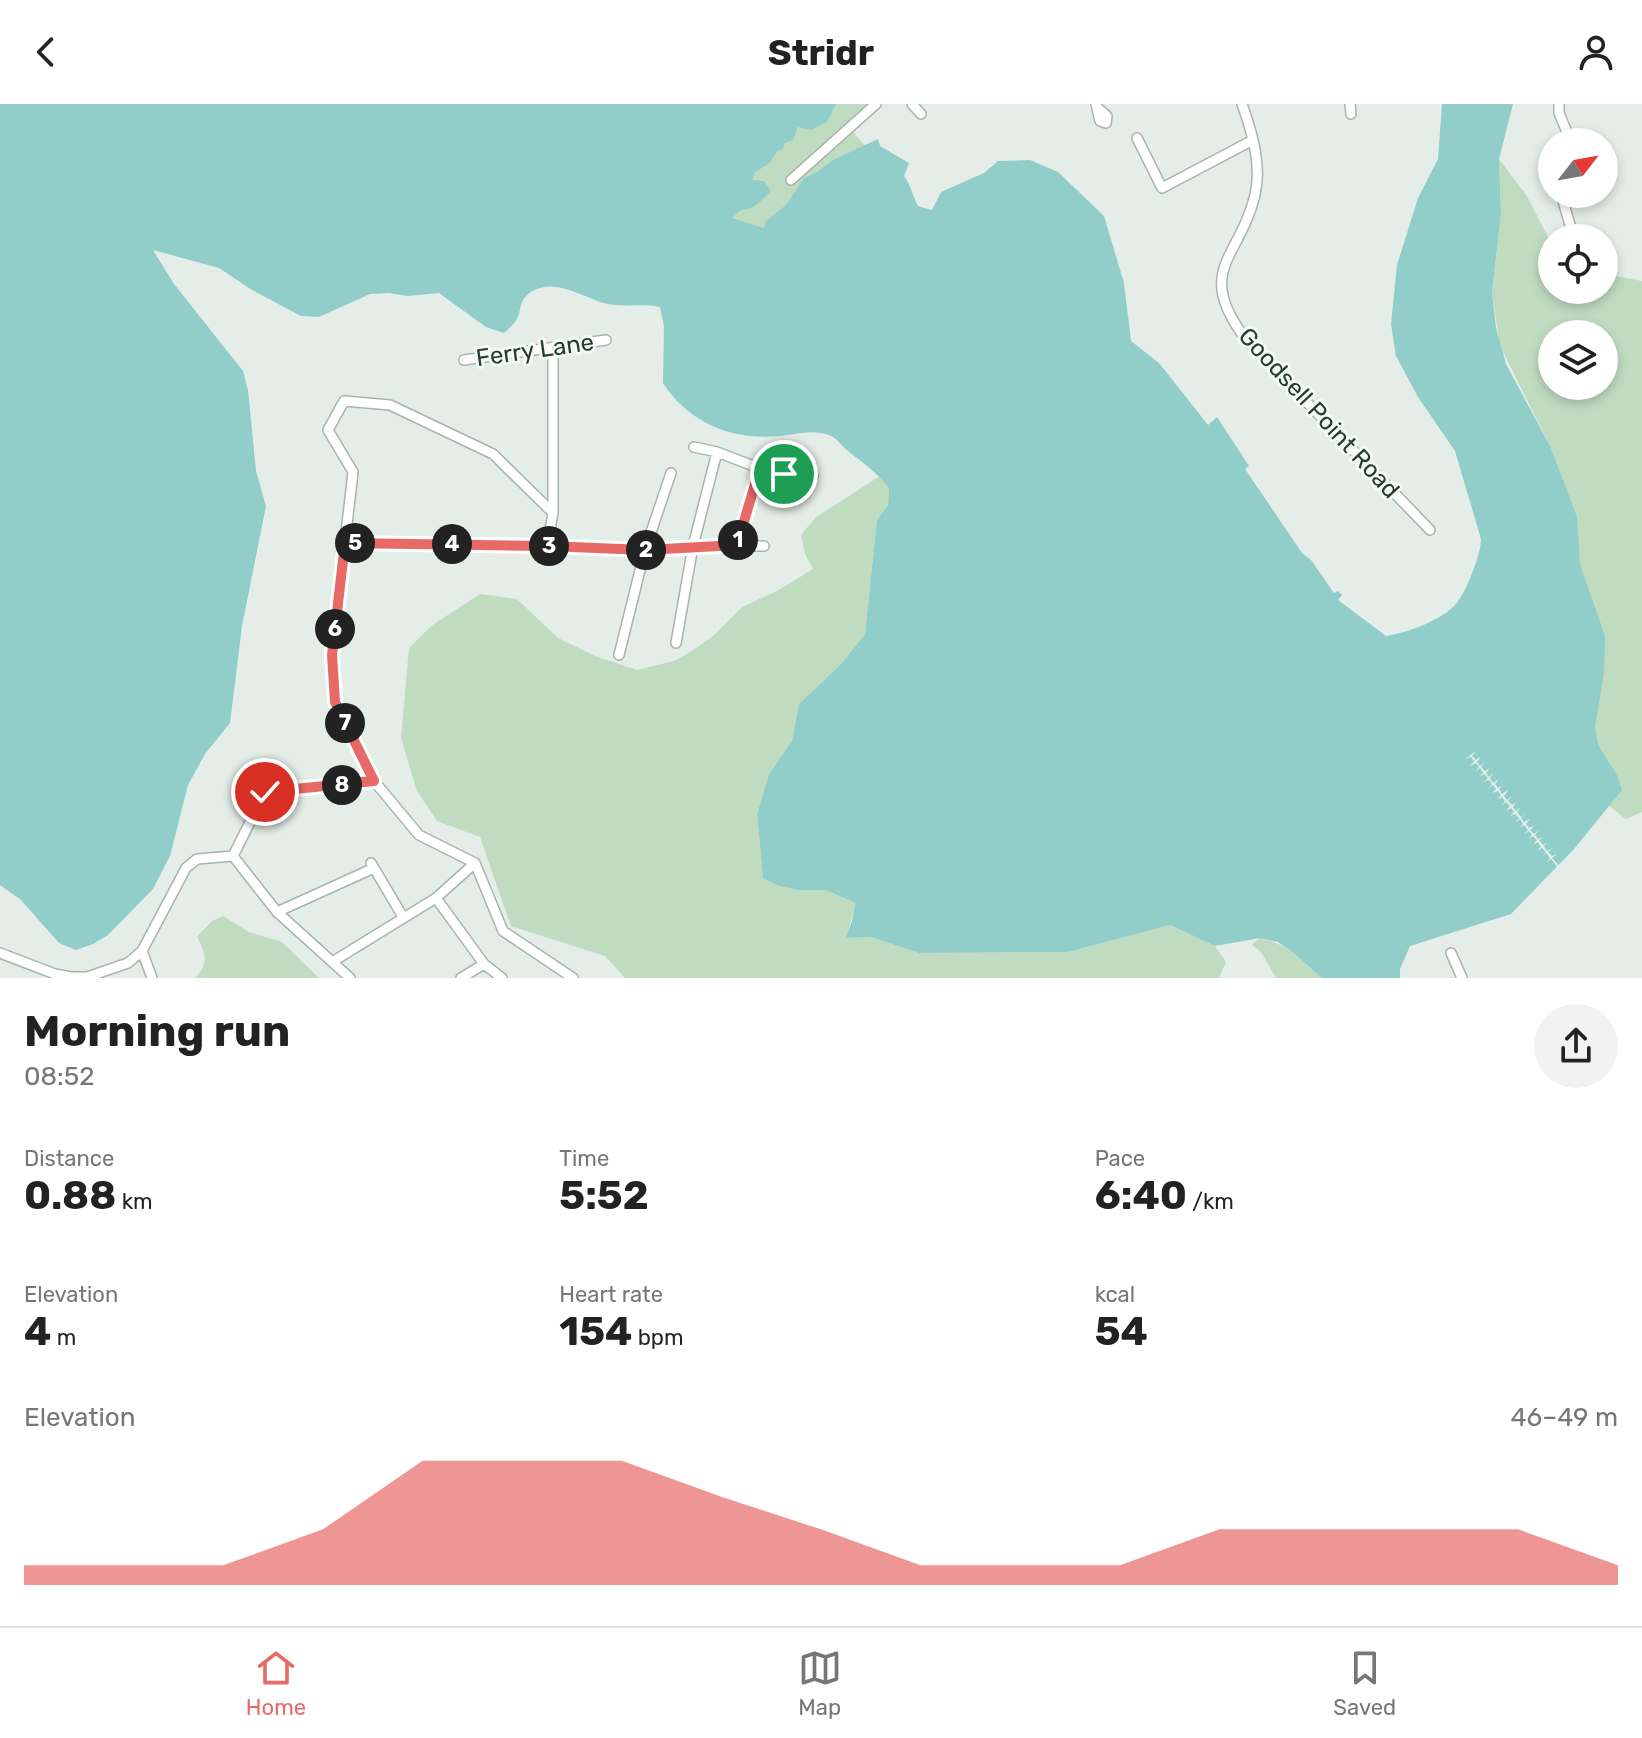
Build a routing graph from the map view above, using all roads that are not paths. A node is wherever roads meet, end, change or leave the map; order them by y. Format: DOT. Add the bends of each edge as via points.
graph roads {
  1 [pos="876,104"];
  2 [pos="912,104"];
  3 [pos="1242,104"];
  4 [pos="1559,104"];
  5 [pos="921,114"];
  6 [pos="1565,128"];
  7 [pos="1137,138"];
  8 [pos="1253,140"];
  9 [pos="791,180"];
  10 [pos="606,340"];
  11 [pos="553,347"];
  12 [pos="464,360"];
  13 [pos="694,447"];
  14 [pos="717,452"];
  15 [pos="759,471"];
  16 [pos="671,473"];
  17 [pos="813,476"];
  18 [pos="553,513"];
  19 [pos="1430,530"];
  20 [pos="345,543"];
  21 [pos="737,545"];
  22 [pos="547,546"];
  23 [pos="693,546"];
  24 [pos="764,546"];
  25 [pos="645,550"];
  26 [pos="676,643"];
  27 [pos="619,655"];
  28 [pos="374,781"];
  29 [pos="233,856"];
  30 [pos="475,863"];
  31 [pos="436,898"];
  32 [pos="277,912"];
  33 [pos="403,917"];
  34 [pos="142,951"];
  35 [pos="0,953"];
  36 [pos="1451,953"];
  37 [pos="332,962"];
  38 [pos="484,964"];
  39 [pos="152,978"];
  40 [pos="350,978"];
  41 [pos="461,978"];
  42 [pos="502,978"];
  43 [pos="573,978"];
  44 [pos="1462,978"];
  1 -- 9 [label="street"];
  2 -- 5 [label="street"];
  3 -- 8 [label="street, Goodsell Point Road"];
  4 -- 6 [label="street"];
  7 -- 8 [label="street" via="1162,188"];
  8 -- 19 [label="street, Goodsell Point Road" via="1255,192 1221,274 1229,312 1245,338"];
  10 -- 11 [label="street, Ferry Lane"];
  11 -- 12 [label="street, Ferry Lane"];
  11 -- 18 [label="street"];
  13 -- 14 [label="street"];
  14 -- 15 [label="street"];
  14 -- 23 [label="street"];
  15 -- 17 [label="street"];
  15 -- 21 [label="street"];
  16 -- 25 [label="street"];
  18 -- 20 [label="street" via="493,454 390,405 350,400 344,401 328,430 353,472"];
  18 -- 22 [label="street"];
  20 -- 22 [label="street"];
  20 -- 28 [label="street" via="332,655 335,702"];
  21 -- 23 [label="street"];
  21 -- 24 [label="street"];
  22 -- 25 [label="street"];
  23 -- 25 [label="street"];
  23 -- 26 [label="street"];
  25 -- 27 [label="street"];
  28 -- 29 [label="street" via="265,792"];
  28 -- 30 [label="street" via="419,835"];
  29 -- 32 [label="street"];
  29 -- 34 [label="street" via="197,859 186,868"];
  30 -- 31 [label="street"];
  30 -- 43 [label="street" via="503,931"];
  31 -- 33 [label="street"];
  31 -- 38 [label="street"];
  32 -- 33 [label="street" via="373,866"];
  32 -- 37 [label="street"];
  33 -- 37 [label="street"];
  34 -- 35 [label="street" via="128,963 87,977 55,974"];
  34 -- 39 [label="street"];
  36 -- 44 [label="street"];
  37 -- 40 [label="street"];
  38 -- 41 [label="street"];
  38 -- 42 [label="street"];
}
